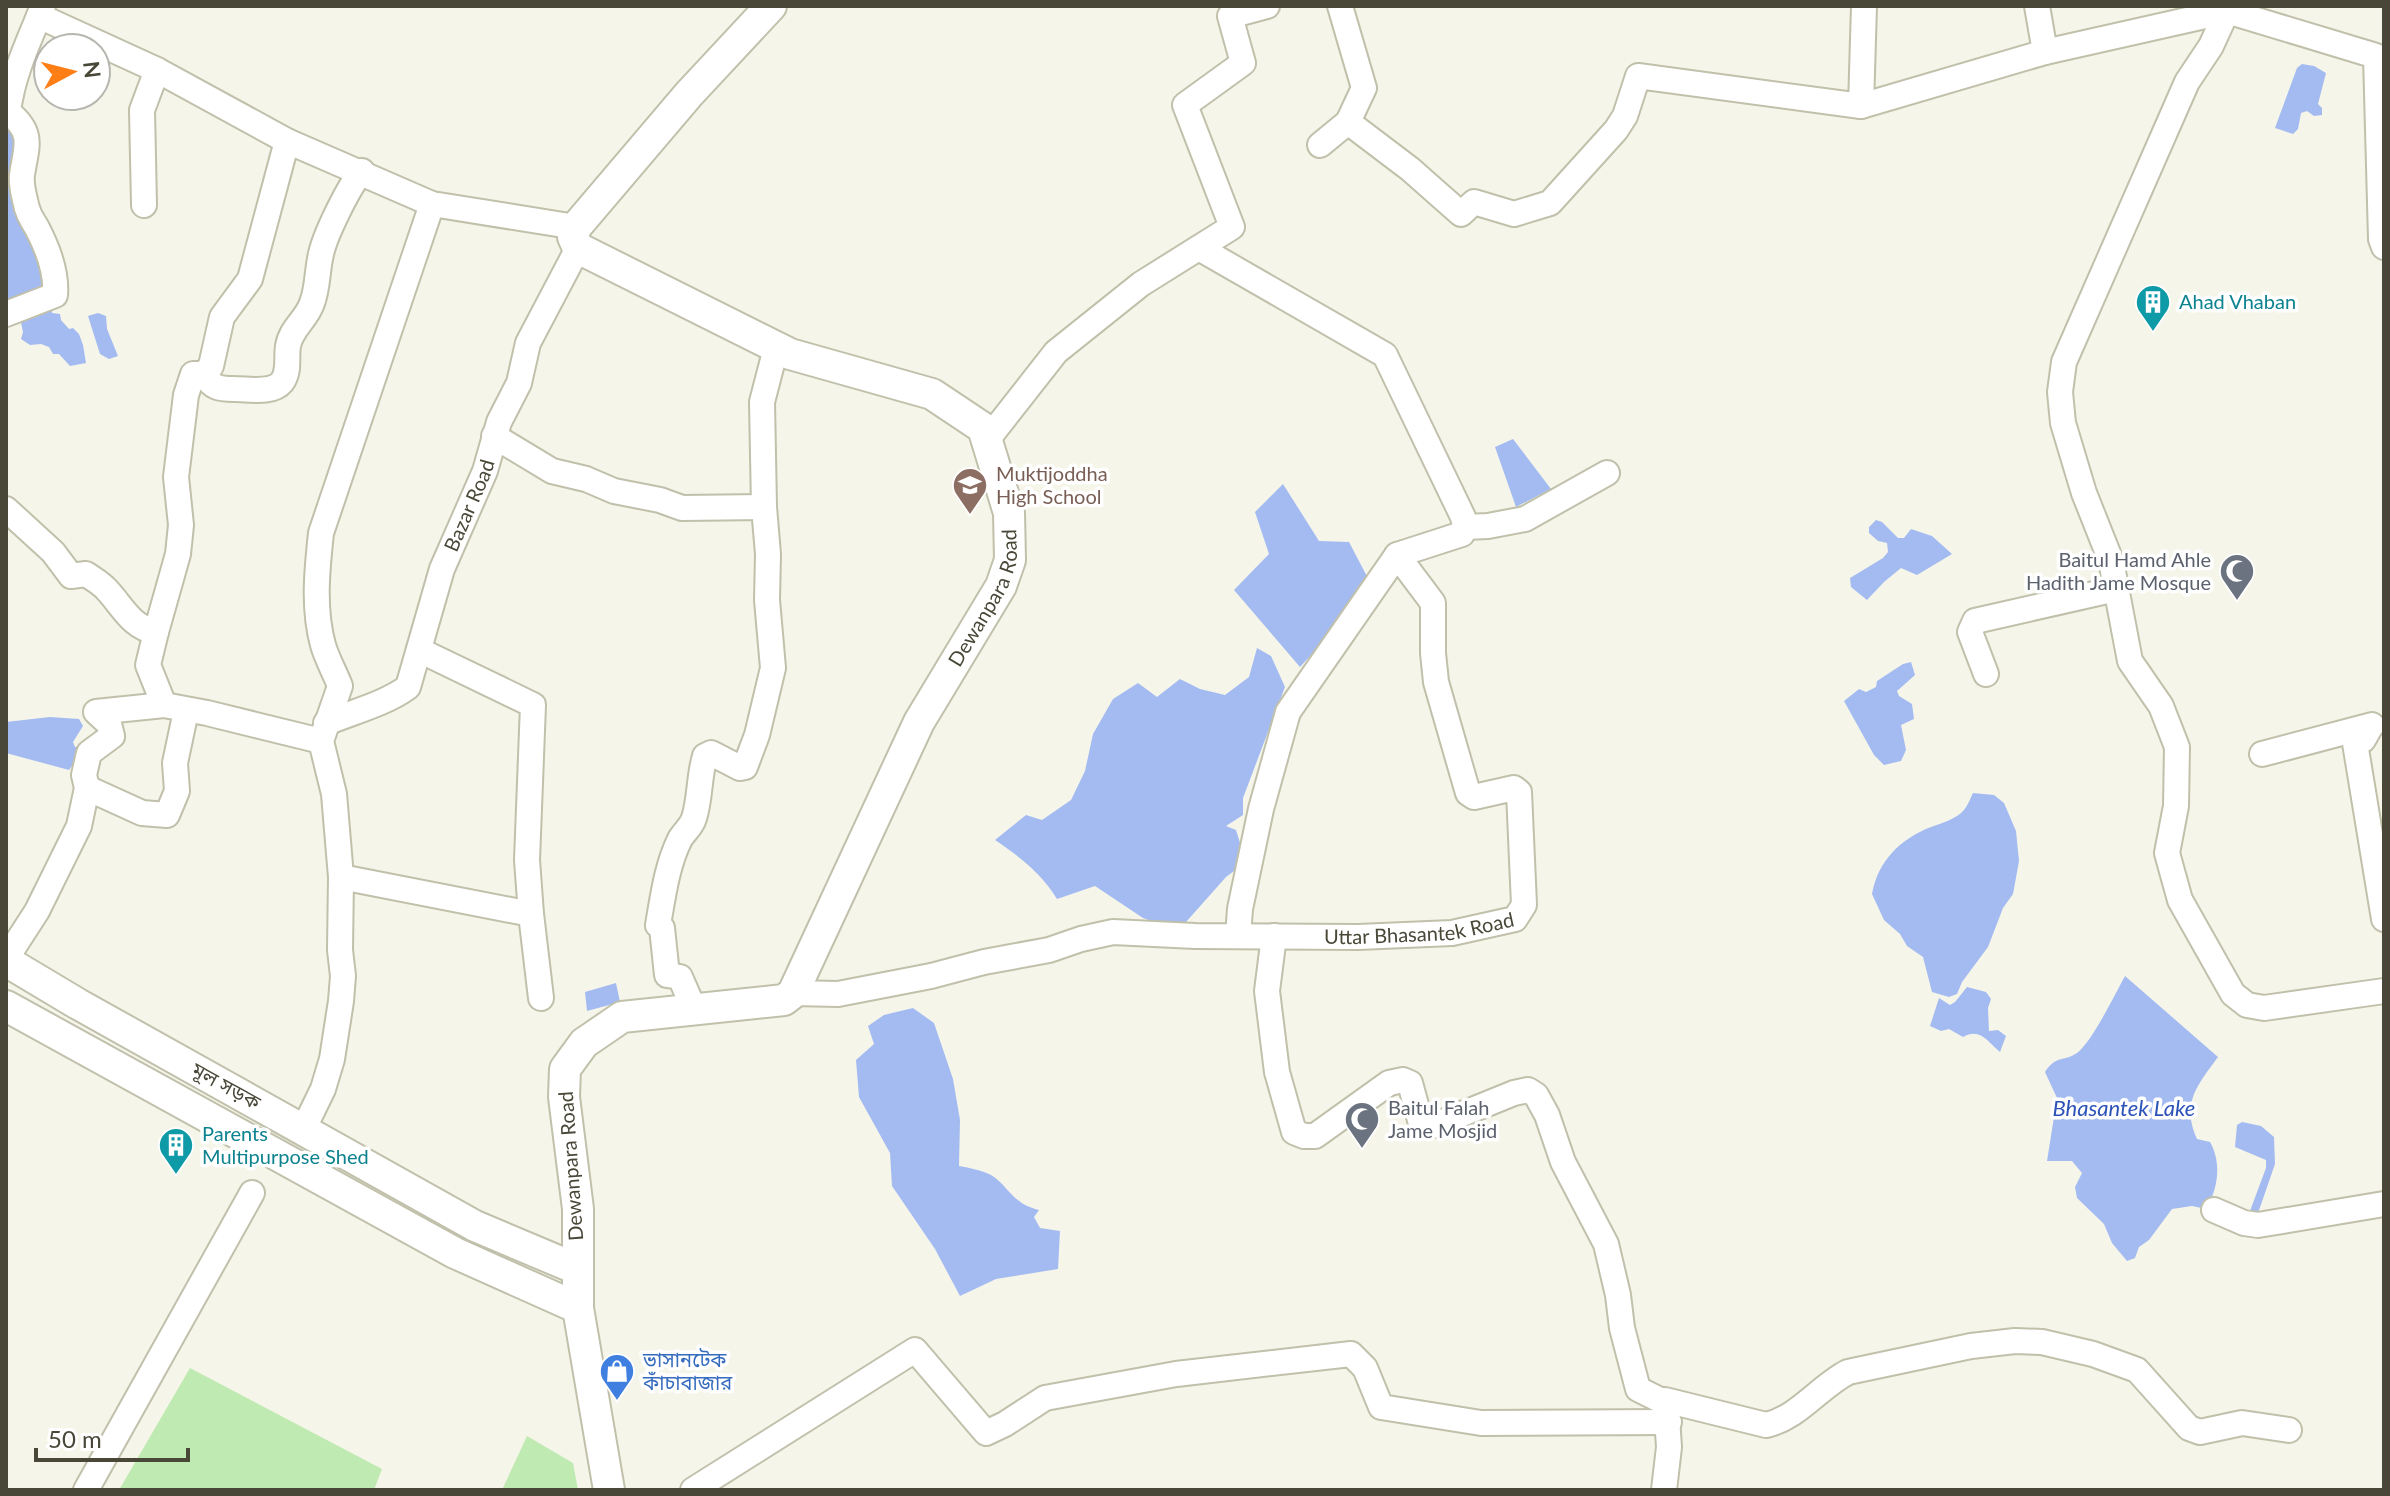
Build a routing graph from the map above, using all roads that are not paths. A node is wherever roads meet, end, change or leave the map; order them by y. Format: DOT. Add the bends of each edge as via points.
graph roads {
  1 [pos="771,6"];
  2 [pos="1267,6"];
  3 [pos="1340,6"];
  4 [pos="1864,6"];
  5 [pos="2037,6"];
  6 [pos="41,11"];
  7 [pos="2227,11"];
  8 [pos="2045,52"];
  9 [pos="157,70"];
  10 [pos="1861,106"];
  11 [pos="1348,122"];
  12 [pos="287,141"];
  13 [pos="1320,145"];
  14 [pos="362,171"];
  15 [pos="432,204"];
  16 [pos="144,205"];
  17 [pos="577,237"];
  18 [pos="2384,247"];
  19 [pos="1199,248"];
  20 [pos="6,314"];
  21 [pos="776,348"];
  22 [pos="204,374"];
  23 [pos="494,436"];
  24 [pos="987,440"];
  25 [pos="1607,473"];
  26 [pos="764,507"];
  27 [pos="6,509"];
  28 [pos="1465,527"];
  29 [pos="1397,555"];
  30 [pos="2116,589"];
  31 [pos="156,632"];
  32 [pos="419,650"];
  33 [pos="1986,674"];
  34 [pos="175,708"];
  35 [pos="2377,723"];
  36 [pos="324,732"];
  37 [pos="2262,754"];
  38 [pos="87,788"];
  39 [pos="341,877"];
  40 [pos="531,914"];
  41 [pos="2384,919"];
  42 [pos="1238,936"];
  43 [pos="1274,936"];
  44 [pos="6,960"];
  45 [pos="2384,991"];
  46 [pos="793,993"];
  47 [pos="541,998"];
  48 [pos="78,1004"];
  49 [pos="6,1006"];
  50 [pos="694,1009"];
  51 [pos="62,1037"];
  52 [pos="304,1128"];
  53 [pos="252,1193"];
  54 [pos="2384,1204"];
  55 [pos="2214,1210"];
  56 [pos="577,1269"];
  57 [pos="578,1308"];
  58 [pos="1667,1411"];
  59 [pos="2289,1430"];
  60 [pos="86,1490"];
  61 [pos="609,1490"];
  62 [pos="693,1490"];
  63 [pos="1664,1490"];
  1 -- 17 [label="street" via="689,94"];
  2 -- 19 [label="street" via="1230,16 1243,63 1185,105 1232,227"];
  3 -- 11 [label="street" via="1364,88"];
  4 -- 10 [label="street"];
  5 -- 8 [label="street"];
  6 -- 9 [label="street"];
  6 -- 20 [label="street" via="18,66 8,112 27,137 21,177 26,208 49,256 55,295"];
  7 -- 8 [label="street"];
  7 -- 18 [label="street" via="2376,56"];
  7 -- 30 [label="street" via="2187,82 2064,362 2063,423"];
  8 -- 10 [label="street"];
  9 -- 12 [label="street"];
  9 -- 16 [label="street" via="142,110"];
  10 -- 11 [label="street" via="1638,76 1625,116 1607,141 1550,203 1514,214 1474,202 1461,214"];
  11 -- 13 [label="street"];
  12 -- 14 [label="street"];
  12 -- 22 [label="street" via="250,279 222,317 211,366"];
  14 -- 15 [label="street"];
  14 -- 22 [label="street" via="352,182 322,251 314,300 288,345 282,381 272,389 220,389"];
  15 -- 17 [label="street"];
  15 -- 36 [label="street" via="321,533 316,576 320,632 340,686"];
  17 -- 21 [label="street, Dewanpara Road"];
  17 -- 23 [label="street, Bazar Road" via="528,343 519,383"];
  19 -- 24 [label="street" via="1141,284 1056,352"];
  19 -- 28 [label="street" via="1385,355"];
  21 -- 24 [label="street, Dewanpara Road" via="932,394 983,428"];
  21 -- 26 [label="street" via="762,402"];
  22 -- 31 [label="street" via="193,374 186,395 176,477 178,554"];
  23 -- 26 [label="street" via="552,471 614,491 682,508"];
  23 -- 32 [label="street, Bazar Road" via="485,471 442,569"];
  24 -- 46 [label="street, Dewanpara Road" via="1009,513 1010,560 1001,586 919,722"];
  25 -- 28 [label="street" via="1525,519"];
  26 -- 50 [label="street" via="773,668 765,706 745,767 711,753 705,756 694,819 671,865 658,925 667,975 680,977"];
  27 -- 31 [label="street" via="71,576 86,574 106,588 142,629"];
  28 -- 29 [label="street" via="1462,534"];
  29 -- 42 [label="street" via="1288,712 1261,809"];
  29 -- 43 [label="street, Uttar Bhasantek Road" via="1433,603 1436,682 1468,793 1474,797 1514,788 1519,792 1524,905 1515,919 1452,933"];
  30 -- 33 [label="street" via="1975,621 1970,632"];
  30 -- 45 [label="street" via="2130,661 2161,706 2177,747 2176,806 2167,853 2180,900 2233,994 2247,1005 2264,1008"];
  31 -- 34 [label="street" via="148,665"];
  32 -- 36 [label="street, Bazar Road" via="408,687 394,698 362,707"];
  32 -- 40 [label="street" via="533,705 527,860"];
  34 -- 36 [label="street"];
  34 -- 38 [label="street" via="96,712 109,724 112,736 89,753"];
  34 -- 38 [label="street" via="177,791 167,815 142,813"];
  35 -- 37 [label="street"];
  35 -- 41 [label="street" via="2355,743"];
  36 -- 39 [label="street"];
  38 -- 44 [label="street" via="70,848"];
  39 -- 40 [label="street"];
  39 -- 52 [label="street" via="343,976 337,1034 323,1089"];
  40 -- 47 [label="street"];
  42 -- 43 [label="street, Uttar Bhasantek Road"];
  42 -- 46 [label="street, Uttar Bhasantek Road" via="1113,932 838,994"];
  43 -- 58 [label="street" via="1267,991 1279,1082 1294,1132 1315,1136 1389,1083 1403,1080 1410,1083 1420,1120 1435,1125 1514,1093 1528,1090 1536,1095 1563,1162 1606,1244 1638,1389"];
  44 -- 48 [label="street, মূল সড়ক"];
  46 -- 50 [label="street, Dewanpara Road" via="784,1000"];
  48 -- 51 [label="street"];
  48 -- 52 [label="street, মূল সড়ক"];
  49 -- 51 [label="street, মূল সড়ক"];
  50 -- 56 [label="street, Dewanpara Road" via="622,1017 584,1043 565,1069 578,1209"];
  51 -- 57 [label="street, মূল সড়ক" via="455,1253"];
  52 -- 56 [label="street, মূল সড়ক" via="475,1226"];
  53 -- 60 [label="street"];
  54 -- 55 [label="street" via="2258,1225"];
  56 -- 57 [label="street, Dewanpara Road"];
  57 -- 61 [label="street, Dewanpara Road"];
  58 -- 59 [label="street" via="1766,1425 1848,1372 2015,1341 2093,1354 2137,1370 2189,1428 2200,1432 2242,1423"];
  58 -- 62 [label="street" via="1481,1423 1381,1407 1365,1368 1351,1354 1176,1374 1045,1398 986,1433 915,1350"];
  58 -- 63 [label="street"];
}
